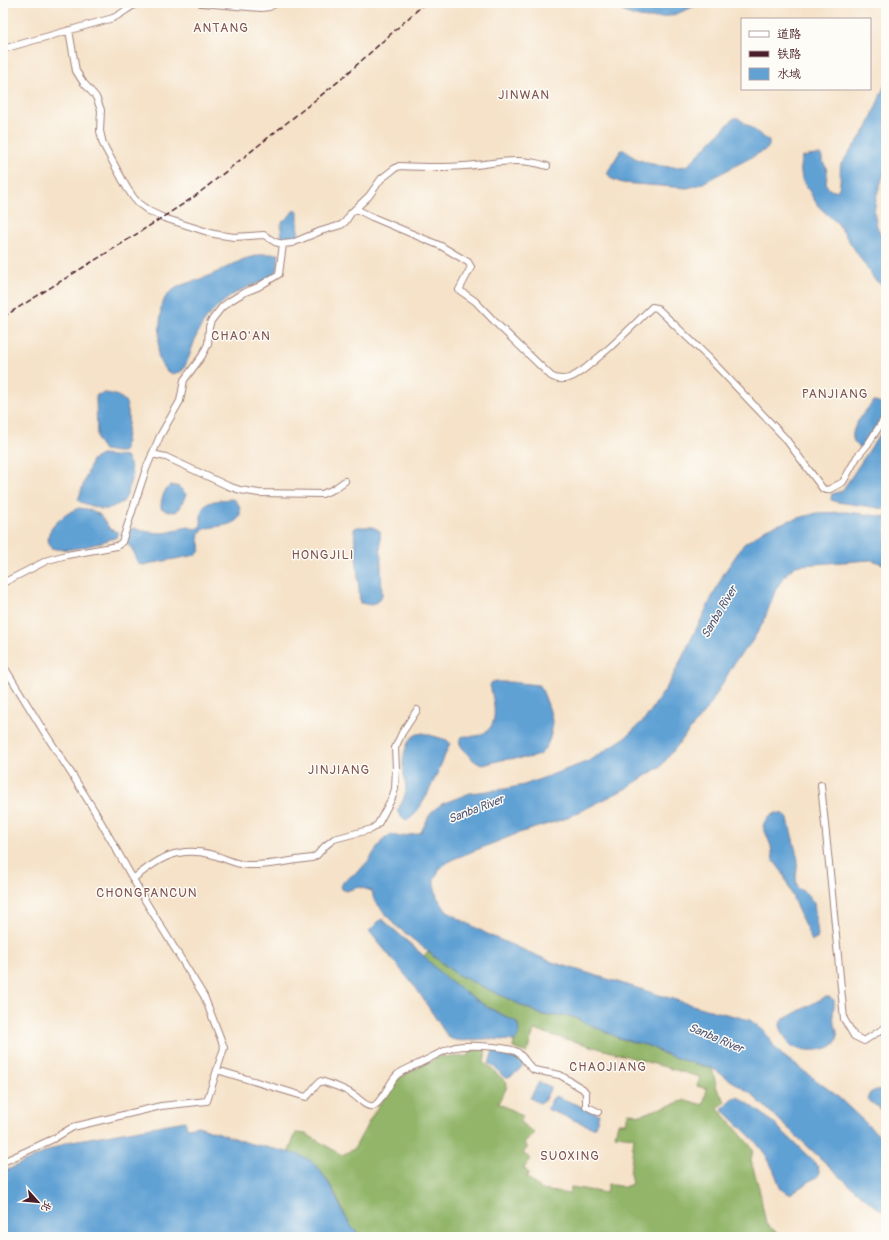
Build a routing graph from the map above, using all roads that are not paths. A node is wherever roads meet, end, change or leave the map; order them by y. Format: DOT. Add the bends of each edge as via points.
graph roads {
  1 [pos="138,3"];
  2 [pos="201,3"];
  3 [pos="277,3"];
  4 [pos="69,30"];
  5 [pos="3,49"];
  6 [pos="547,166"];
  7 [pos="356,209"];
  8 [pos="283,244"];
  9 [pos="886,416"];
  10 [pos="152,454"];
  11 [pos="345,481"];
  12 [pos="3,583"];
  13 [pos="3,665"];
  14 [pos="417,710"];
  15 [pos="821,785"];
  16 [pos="133,879"];
  17 [pos="886,1027"];
  18 [pos="217,1070"];
  19 [pos="598,1112"];
  20 [pos="3,1162"];
  1 -- 4 [label="street" via="120,16"];
  2 -- 3 [label="street" via="260,8"];
  4 -- 5 [label="street"];
  4 -- 8 [label="street" via="76,71 96,97 101,110 100,131 103,144 138,203 164,218 210,233 234,237 264,235"];
  6 -- 7 [label="street" via="514,160 464,166 399,166 384,177"];
  7 -- 8 [label="street" via="341,225 292,244"];
  7 -- 9 [label="street" via="441,246 468,262 471,266 459,290 475,301 556,379 570,377 585,369 652,307 657,308 785,438 825,490 843,482"];
  8 -- 10 [label="street" via="279,274 230,300 211,321 208,344 184,380 180,400"];
  10 -- 11 [label="street" via="166,457 228,486 259,493 322,494"];
  10 -- 12 [label="street" via="120,544 48,560"];
  13 -- 16 [label="street" via="71,773"];
  14 -- 16 [label="street" via="402,732 395,750 396,775 392,798 378,824 372,829 334,839 314,857 263,864 247,865 210,854 178,852 158,860"];
  15 -- 17 [label="street" via="844,1019 854,1036 864,1041"];
  16 -- 18 [label="street" via="204,996 223,1045 224,1052"];
  18 -- 19 [label="street" via="306,1097 321,1081 353,1094 371,1106 379,1101 398,1074 443,1051 455,1047 499,1048 520,1054 534,1070 560,1075 583,1089 586,1093 586,1106"];
  18 -- 20 [label="street" via="207,1101 161,1106 73,1127"];
}
